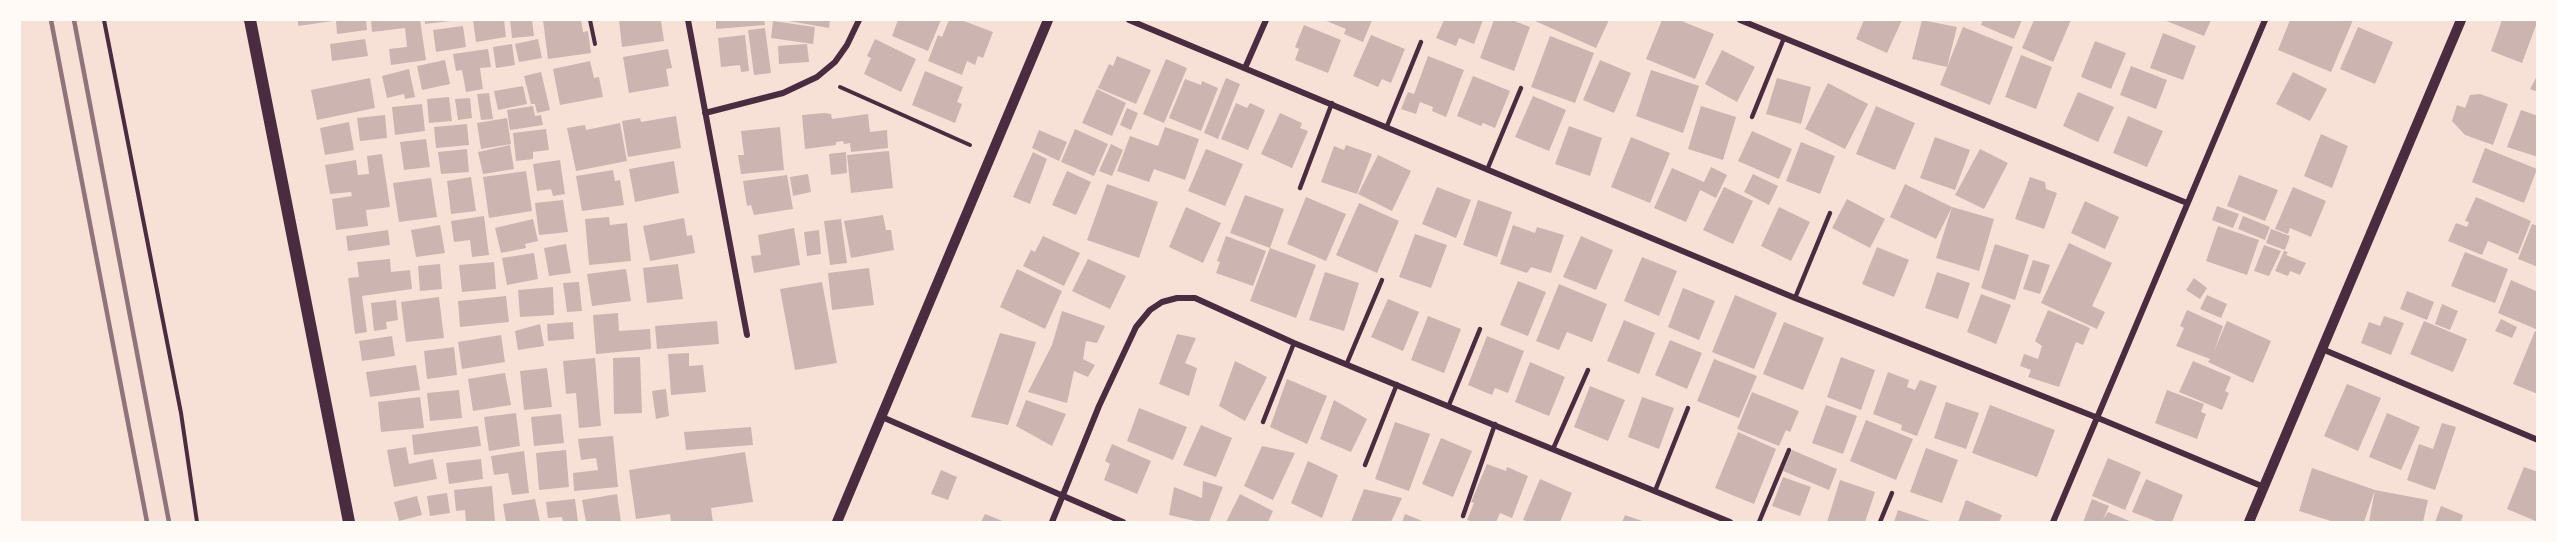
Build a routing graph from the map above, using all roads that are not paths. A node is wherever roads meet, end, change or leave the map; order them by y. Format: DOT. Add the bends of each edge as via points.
graph roads {
  1 [pos="250,20"];
  2 [pos="688,20"];
  3 [pos="859,20"];
  4 [pos="1048,20"];
  5 [pos="1129,20"];
  6 [pos="1266,20"];
  7 [pos="1740,20"];
  8 [pos="2265,20"];
  9 [pos="2461,20"];
  10 [pos="1784,38"];
  11 [pos="1421,42"];
  12 [pos="1245,68"];
  13 [pos="1521,88"];
  14 [pos="1332,103"];
  15 [pos="705,113"];
  16 [pos="1752,117"];
  17 [pos="1387,126"];
  18 [pos="1488,170"];
  19 [pos="1300,188"];
  20 [pos="2187,203"];
  21 [pos="1830,213"];
  22 [pos="1382,280"];
  23 [pos="1795,298"];
  24 [pos="1480,329"];
  25 [pos="747,335"];
  26 [pos="1294,343"];
  27 [pos="2322,349"];
  28 [pos="1347,363"];
  29 [pos="1588,370"];
  30 [pos="1397,384"];
  31 [pos="1449,405"];
  32 [pos="1688,408"];
  33 [pos="882,417"];
  34 [pos="2098,418"];
  35 [pos="1263,422"];
  36 [pos="1495,424"];
  37 [pos="2538,440"];
  38 [pos="1552,449"];
  39 [pos="1789,450"];
  40 [pos="1365,465"];
  41 [pos="2264,487"];
  42 [pos="1655,491"];
  43 [pos="1892,493"];
  44 [pos="1062,497"];
  45 [pos="1464,516"];
  46 [pos="349,522"];
  47 [pos="837,522"];
  48 [pos="1052,522"];
  49 [pos="1123,522"];
  50 [pos="1730,522"];
  51 [pos="1759,522"];
  52 [pos="1880,522"];
  53 [pos="2053,522"];
  54 [pos="2249,522"];
  1 -- 46 [label="main road"];
  2 -- 15 [label="street"];
  3 -- 15 [label="street" via="835,62 817,77 783,93"];
  4 -- 33 [label="street"];
  5 -- 12 [label="street"];
  6 -- 12 [label="street"];
  7 -- 10 [label="street"];
  8 -- 20 [label="street"];
  9 -- 27 [label="street"];
  10 -- 16 [label="lane"];
  10 -- 20 [label="street"];
  11 -- 17 [label="lane"];
  12 -- 14 [label="street"];
  13 -- 18 [label="lane"];
  14 -- 17 [label="street"];
  14 -- 19 [label="lane"];
  15 -- 25 [label="street"];
  17 -- 18 [label="street"];
  18 -- 23 [label="street"];
  20 -- 34 [label="street"];
  21 -- 23 [label="lane"];
  22 -- 28 [label="lane"];
  23 -- 34 [label="street"];
  24 -- 31 [label="lane"];
  26 -- 28 [label="street"];
  26 -- 35 [label="lane"];
  26 -- 44 [label="street" via="1195,297 1177,298 1156,306 1136,327"];
  27 -- 37 [label="street"];
  27 -- 41 [label="street"];
  28 -- 30 [label="street"];
  29 -- 38 [label="lane"];
  30 -- 31 [label="street"];
  30 -- 40 [label="lane"];
  31 -- 36 [label="street"];
  32 -- 42 [label="lane"];
  33 -- 44 [label="street"];
  33 -- 47 [label="street"];
  34 -- 41 [label="street"];
  34 -- 53 [label="street"];
  36 -- 38 [label="street"];
  36 -- 45 [label="lane"];
  38 -- 42 [label="street"];
  39 -- 51 [label="lane"];
  41 -- 54 [label="street"];
  42 -- 50 [label="street"];
  43 -- 52 [label="lane"];
  44 -- 48 [label="street"];
  44 -- 49 [label="street"];
}
